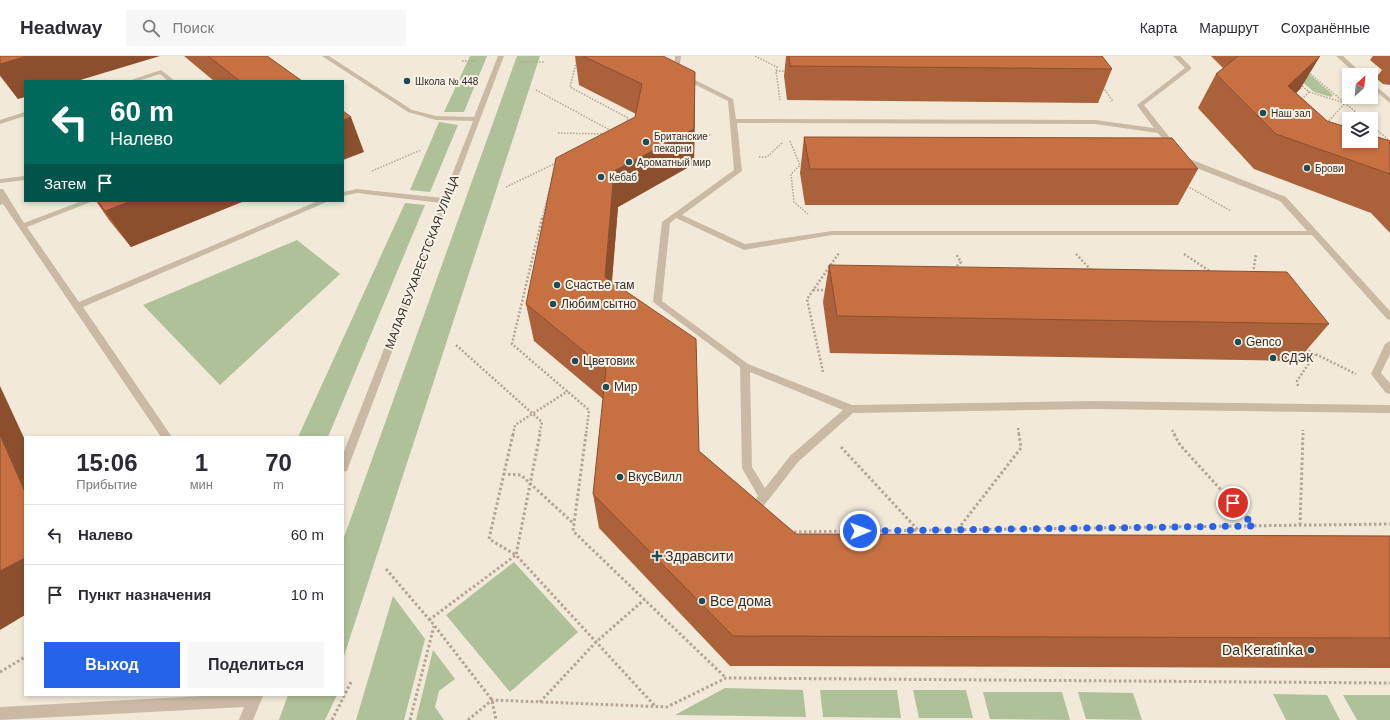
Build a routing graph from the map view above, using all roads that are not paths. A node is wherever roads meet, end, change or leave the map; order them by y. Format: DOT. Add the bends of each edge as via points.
graph roads {
  1 [pos="325,56"];
  2 [pos="501,56"];
  3 [pos="678,56"];
  4 [pos="1176,56"];
  5 [pos="1339,56"];
  6 [pos="1352,68"];
  7 [pos="134,80"];
  8 [pos="171,80"];
  9 [pos="1378,90"];
  10 [pos="1390,100"];
  11 [pos="24,114"];
  12 [pos="477,119"];
  13 [pos="733,121"];
  14 [pos="0,122"];
  15 [pos="1160,131"];
  16 [pos="24,178"];
  17 [pos="0,181"];
  18 [pos="0,191"];
  19 [pos="344,194"];
  20 [pos="445,201"];
  21 [pos="3,202"];
  22 [pos="87,202"];
  23 [pos="323,202"];
  24 [pos="676,215"];
  25 [pos="22,226"];
  26 [pos="1314,233"];
  27 [pos="77,306"];
  28 [pos="1390,317"];
  29 [pos="1390,344"];
  30 [pos="745,366"];
  31 [pos="1390,390"];
  32 [pos="851,409"];
  33 [pos="1390,409"];
  34 [pos="166,436"];
  35 [pos="344,465"];
  36 [pos="765,497"];
  37 [pos="746,520"];
  38 [pos="255,698"];
  39 [pos="0,714"];
  40 [pos="246,720"];
  1 -- 12 [label="street" via="410,112 436,118"];
  2 -- 12 [label="street, МАЛАЯ БУХАРЕСТСКАЯ УЛИЦА"];
  3 -- 13 [label="street" via="676,73 731,100"];
  4 -- 15 [label="street" via="1188,68 1140,105"];
  5 -- 6 [label="street"];
  7 -- 8 [label="street" via="162,72"];
  9 -- 10 [label="street"];
  11 -- 14 [label="street"];
  12 -- 20 [label="street, МАЛАЯ БУХАРЕСТСКАЯ УЛИЦА"];
  13 -- 15 [label="street" via="1084,122"];
  13 -- 24 [label="street" via="738,171"];
  15 -- 26 [label="street" via="1182,159 1284,200"];
  16 -- 17 [label="street"];
  18 -- 21 [label="street"];
  19 -- 20 [label="street" via="357,191"];
  20 -- 35 [label="street, МАЛАЯ БУХАРЕСТСКАЯ УЛИЦА"];
  21 -- 25 [label="street"];
  22 -- 25 [label="street"];
  23 -- 27 [label="street"];
  24 -- 26 [label="street" via="744,247 832,233"];
  24 -- 30 [label="street" via="666,222 657,302"];
  25 -- 27 [label="street"];
  26 -- 28 [label="street"];
  27 -- 34 [label="street"];
  29 -- 31 [label="street" via="1376,374"];
  30 -- 32 [label="street"];
  30 -- 36 [label="street" via="747,468"];
  32 -- 33 [label="street" via="1015,406"];
  32 -- 36 [label="street" via="794,459"];
  36 -- 37 [label="street"];
  38 -- 39 [label="street"];
  38 -- 40 [label="street"];
}
